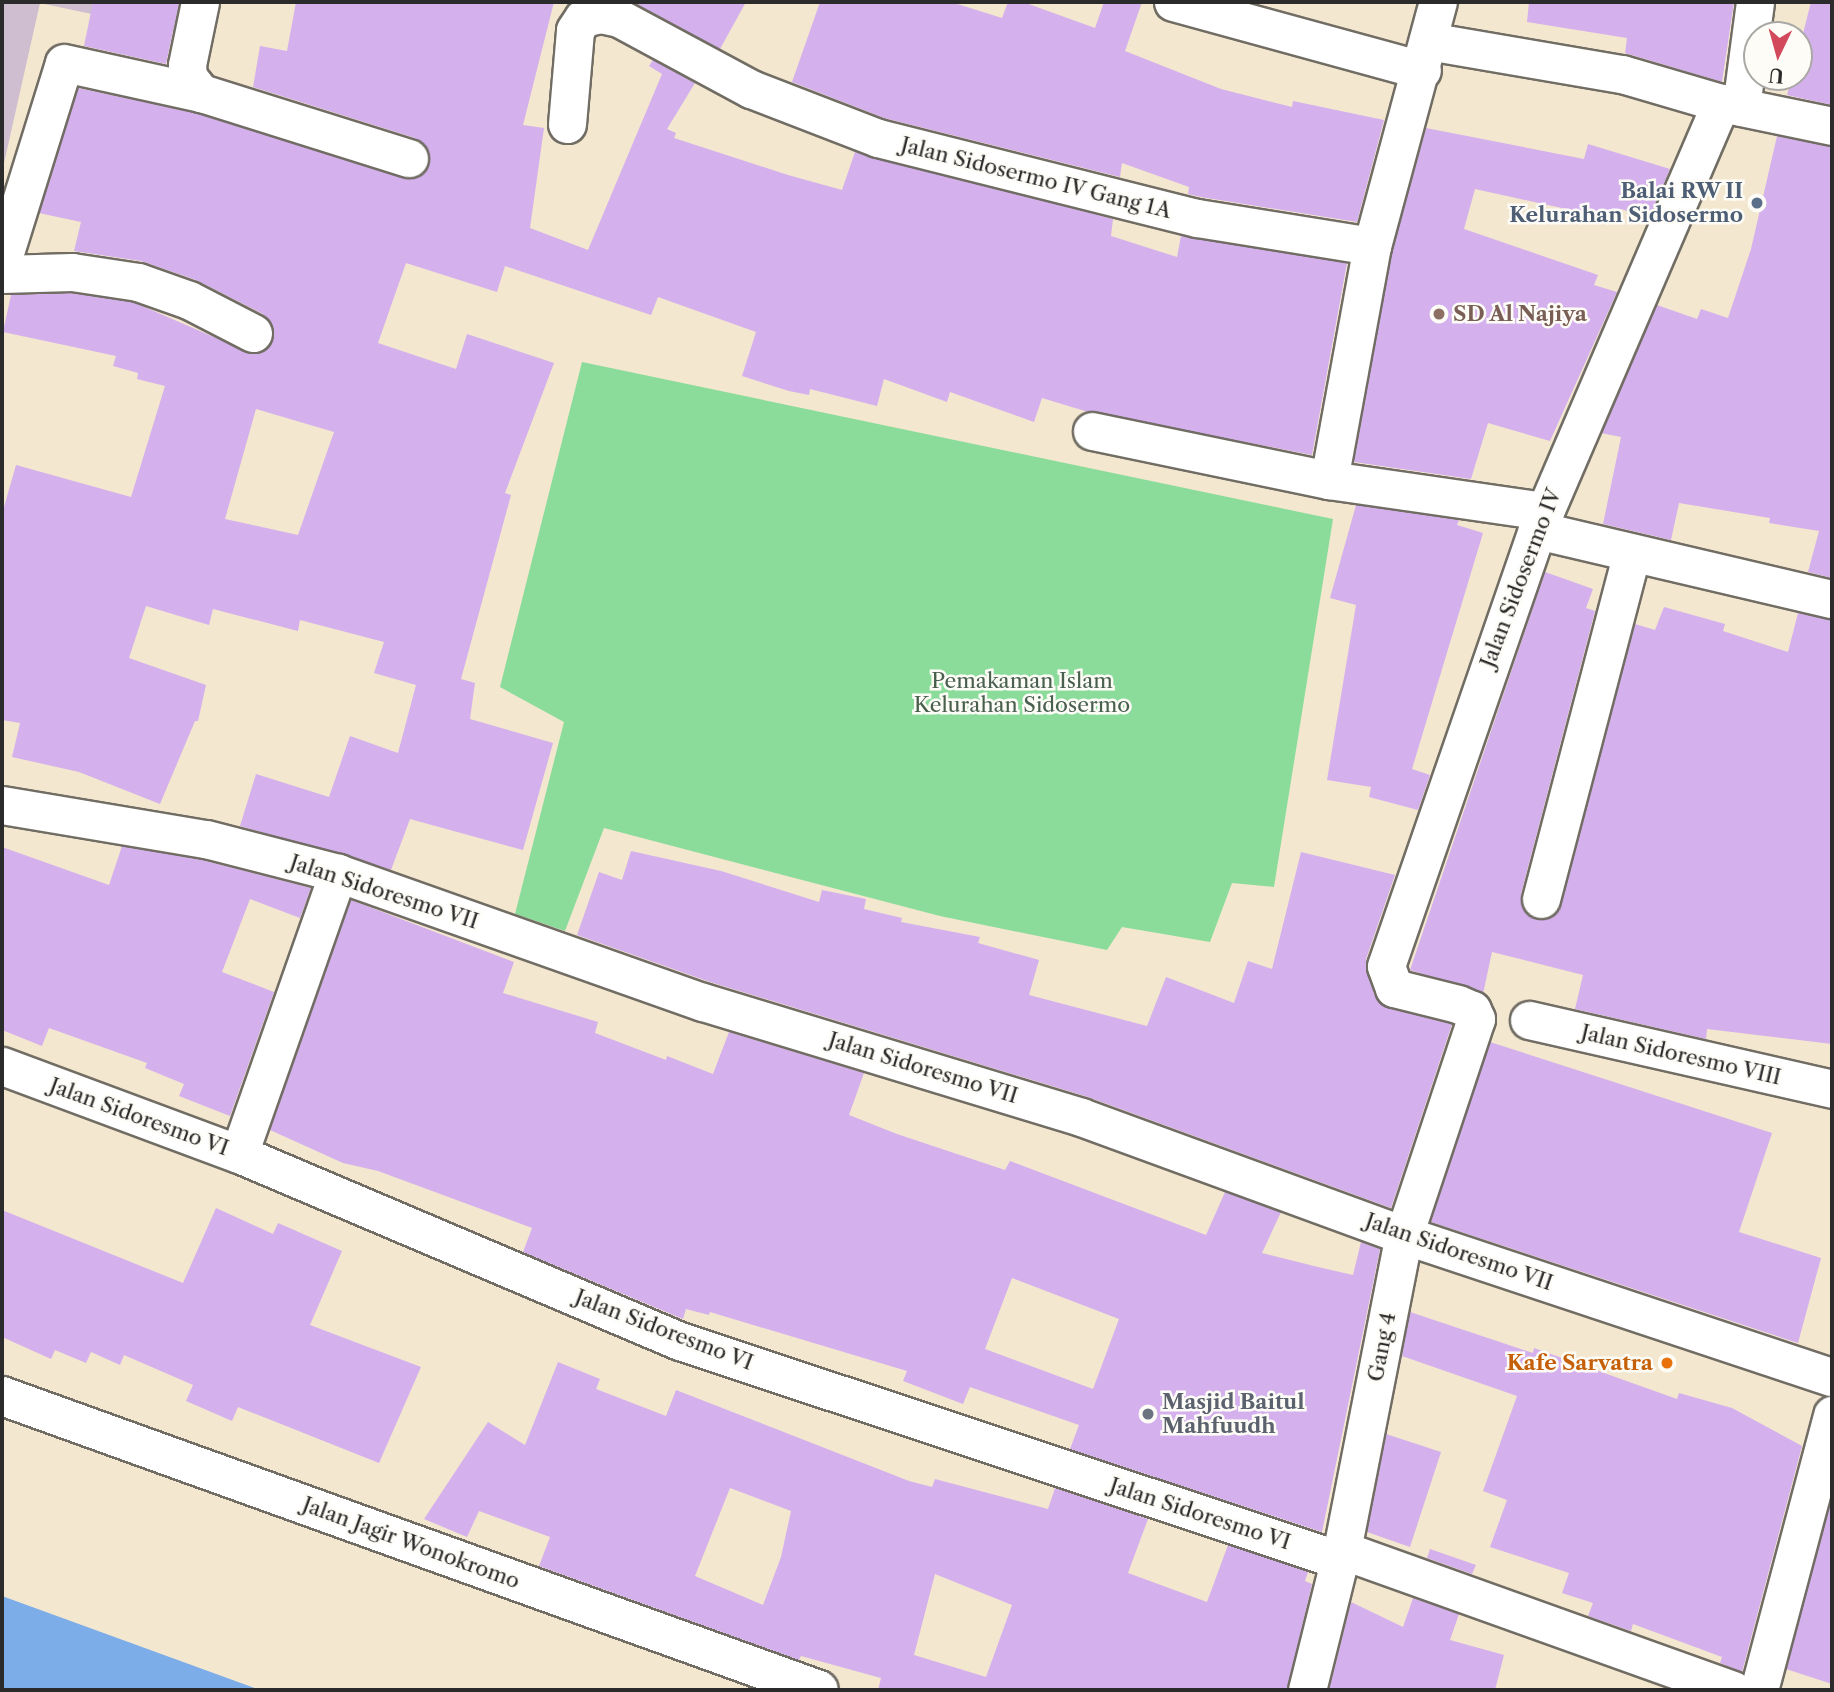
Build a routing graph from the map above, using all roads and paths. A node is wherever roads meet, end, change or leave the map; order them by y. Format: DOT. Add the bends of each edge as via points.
graph roads {
  1 [pos="200,2"];
  2 [pos="1173,2"];
  3 [pos="1438,2"];
  4 [pos="1755,2"];
  5 [pos="619,10"];
  6 [pos="1425,56"];
  7 [pos="201,93"];
  8 [pos="1731,105"];
  9 [pos="567,124"];
  10 [pos="1832,126"];
  11 [pos="409,158"];
  12 [pos="1372,246"];
  13 [pos="2,262"];
  14 [pos="2,274"];
  15 [pos="253,333"];
  16 [pos="1092,431"];
  17 [pos="1329,480"];
  18 [pos="1541,521"];
  19 [pos="1632,553"];
  20 [pos="1832,599"];
  21 [pos="2,805"];
  22 [pos="338,873"];
  23 [pos="1541,899"];
  24 [pos="1472,1010"];
  25 [pos="1529,1020"];
  26 [pos="2,1066"];
  27 [pos="1832,1089"];
  28 [pos="239,1154"];
  29 [pos="1404,1235"];
  30 [pos="1832,1377"];
  31 [pos="2,1396"];
  32 [pos="1832,1415"];
  33 [pos="1340,1555"];
  34 [pos="819,1690"];
  35 [pos="1307,1690"];
  36 [pos="1733,1690"];
  37 [pos="1759,1690"];
  1 -- 7 [label="street" via="187,65 188,77"];
  2 -- 6 [label="street"];
  3 -- 6 [label="street"];
  4 -- 8 [label="street, Jalan Sidosermo IV"];
  5 -- 9 [label="street, Jalan Sidosermo IV Gang 1A" via="589,14 575,30"];
  5 -- 12 [label="street, Jalan Sidosermo IV Gang 1A" via="751,89 878,138 1197,218"];
  6 -- 8 [label="street" via="1622,74"];
  6 -- 12 [label="street"];
  7 -- 11 [label="street"];
  7 -- 13 [label="street" via="64,63"];
  8 -- 10 [label="street"];
  8 -- 18 [label="street, Jalan Sidosermo IV"];
  12 -- 17 [label="street"];
  14 -- 15 [label="street" via="72,272 138,282 189,300"];
  16 -- 17 [label="street"];
  17 -- 18 [label="street"];
  18 -- 19 [label="street"];
  18 -- 24 [label="street, Jalan Sidosermo IV" via="1386,966 1394,988"];
  19 -- 20 [label="street"];
  19 -- 23 [label="street"];
  21 -- 22 [label="street, Jalan Sidoresmo VII" via="206,839"];
  22 -- 28 [label="street"];
  22 -- 29 [label="street, Jalan Sidoresmo VII" via="703,1002 1081,1116"];
  24 -- 29 [label="street, Gang 4" via="1476,1019"];
  25 -- 27 [label="street, Jalan Sidoresmo VIII"];
  26 -- 28 [label="street, Jalan Sidoresmo VI"];
  28 -- 33 [label="street, Jalan Sidoresmo VI" via="680,1341"];
  29 -- 30 [label="street, Jalan Sidoresmo VII"];
  29 -- 33 [label="street, Gang 4"];
  31 -- 34 [label="main road, Jalan Jagir Wonokromo"];
  32 -- 37 [label="street"];
  33 -- 35 [label="street, Gang 4"];
  33 -- 36 [label="street, Jalan Sidoresmo VI"];
}
